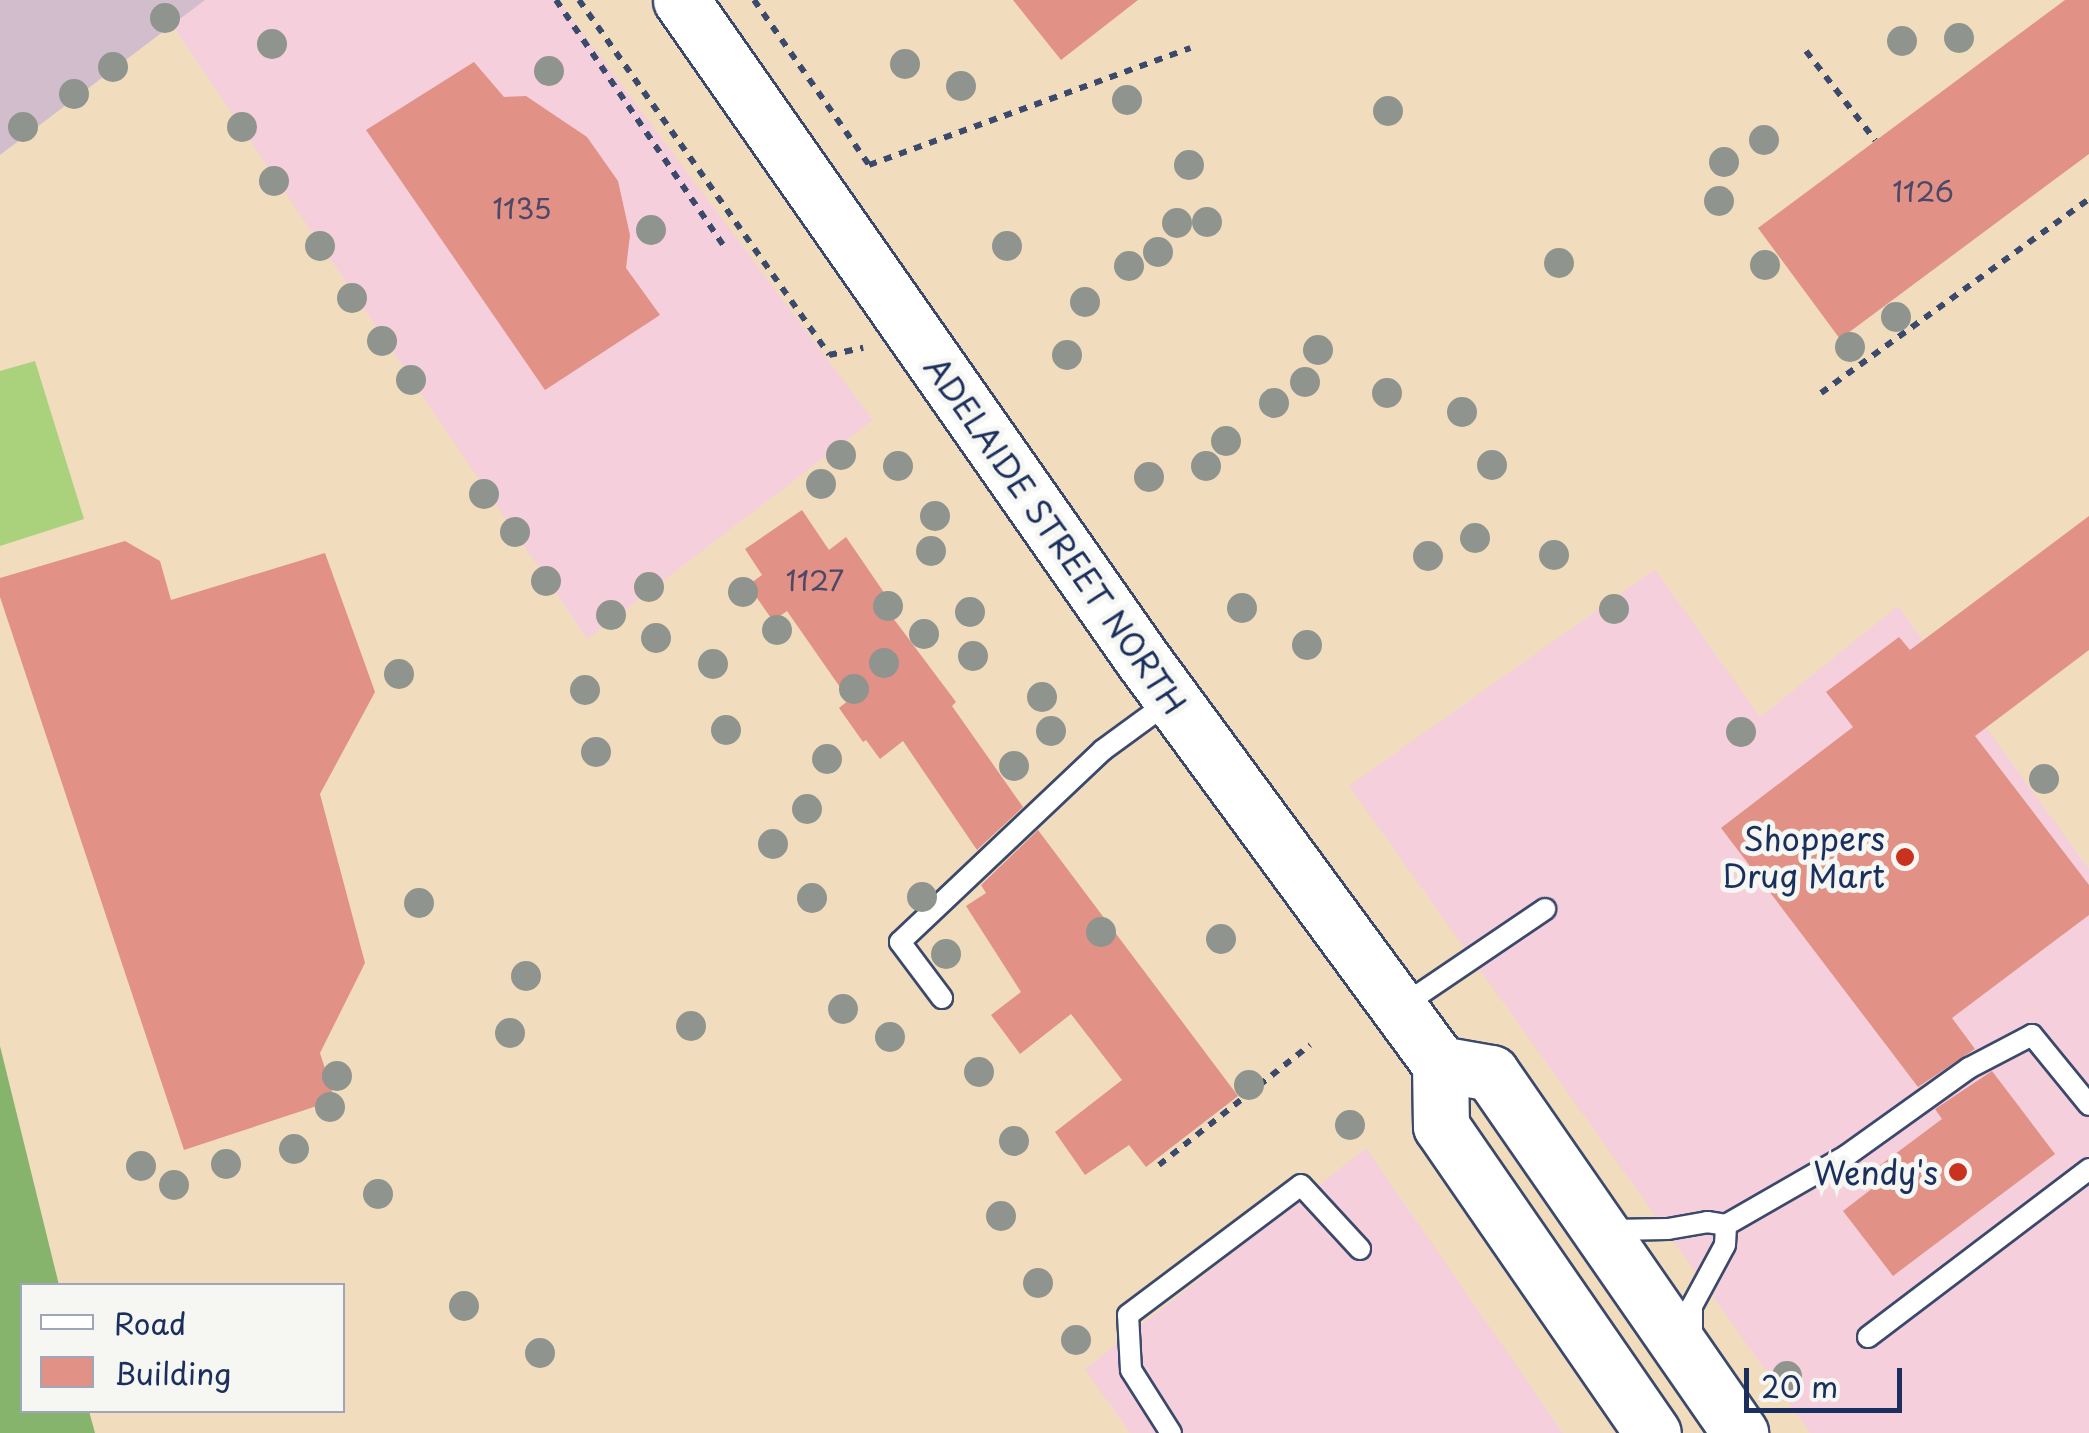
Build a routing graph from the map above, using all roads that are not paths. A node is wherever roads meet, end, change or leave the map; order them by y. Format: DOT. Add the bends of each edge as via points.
graph roads {
  1 [pos="682,0"];
  2 [pos="1172,700"];
  3 [pos="1545,908"];
  4 [pos="942,998"];
  5 [pos="1398,1008"];
  6 [pos="1440,1064"];
  7 [pos="2089,1105"];
  8 [pos="2089,1170"];
  9 [pos="1726,1225"];
  10 [pos="1597,1229"];
  11 [pos="1360,1249"];
  12 [pos="1868,1337"];
  13 [pos="1692,1366"];
  14 [pos="1171,1433"];
  15 [pos="1653,1433"];
  16 [pos="1740,1433"];
  1 -- 2 [label="main road, ADELAIDE STREET NORTH"];
  2 -- 4 [label="lane" via="1103,750 900,942"];
  2 -- 5 [label="main road, ADELAIDE STREET NORTH"];
  3 -- 5 [label="lane"];
  5 -- 6 [label="main road, ADELAIDE STREET NORTH"];
  6 -- 10 [label="main road" via="1491,1073"];
  6 -- 15 [label="main road" via="1441,1126"];
  7 -- 9 [label="lane" via="2032,1035 1969,1068 1846,1156"];
  8 -- 12 [label="lane"];
  9 -- 10 [label="lane"];
  9 -- 13 [label="lane" via="1726,1245 1692,1306"];
  10 -- 13 [label="main road"];
  11 -- 14 [label="lane" via="1301,1185 1128,1316 1131,1370"];
  13 -- 16 [label="main road"];
}
